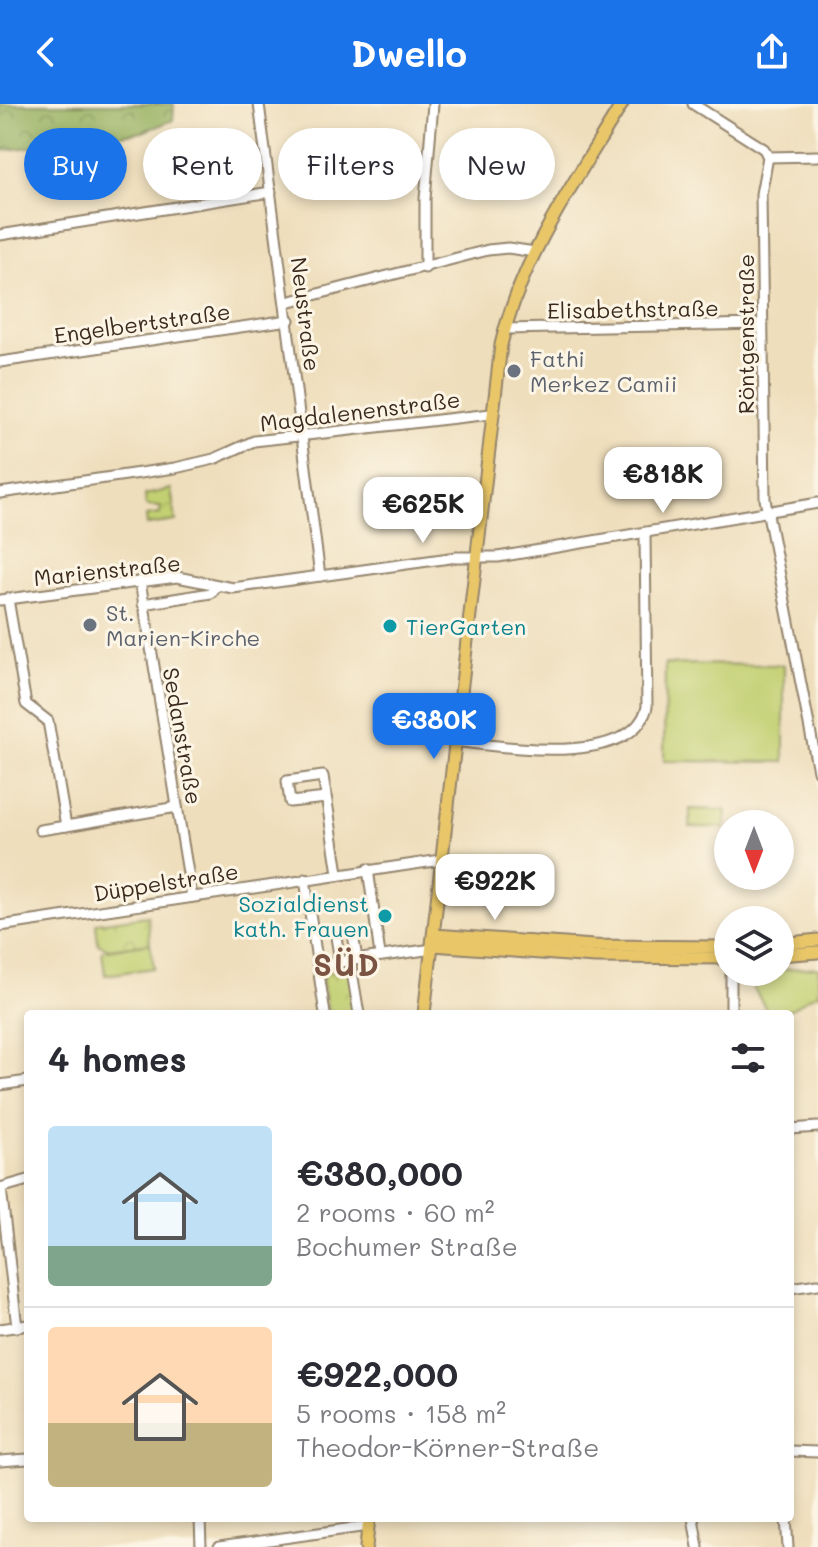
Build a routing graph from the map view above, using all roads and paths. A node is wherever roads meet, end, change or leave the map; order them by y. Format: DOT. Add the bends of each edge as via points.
graph roads {
  1 [pos="259,104"];
  2 [pos="433,104"];
  3 [pos="622,104"];
  4 [pos="693,104"];
  5 [pos="818,156"];
  6 [pos="768,157"];
  7 [pos="271,192"];
  8 [pos="0,235"];
  9 [pos="535,252"];
  10 [pos="425,268"];
  11 [pos="287,302"];
  12 [pos="289,320"];
  13 [pos="762,324"];
  14 [pos="504,329"];
  15 [pos="0,362"];
  16 [pos="491,414"];
  17 [pos="302,434"];
  18 [pos="0,493"];
  19 [pos="818,503"];
  20 [pos="767,512"];
  21 [pos="645,534"];
  22 [pos="474,557"];
  23 [pos="320,576"];
  24 [pos="140,581"];
  25 [pos="217,586"];
  26 [pos="4,600"];
  27 [pos="143,604"];
  28 [pos="453,741"];
  29 [pos="818,771"];
  30 [pos="326,798"];
  31 [pos="177,807"];
  32 [pos="66,826"];
  33 [pos="40,830"];
  34 [pos="441,860"];
  35 [pos="368,869"];
  36 [pos="338,873"];
  37 [pos="305,879"];
  38 [pos="192,897"];
  39 [pos="0,926"];
  40 [pos="353,934"];
  41 [pos="336,937"];
  42 [pos="818,940"];
  43 [pos="433,943"];
  44 [pos="794,943"];
  45 [pos="714,948"];
  46 [pos="612,952"];
  47 [pos="818,952"];
  48 [pos="794,954"];
  49 [pos="380,955"];
  50 [pos="714,957"];
  51 [pos="350,962"];
  52 [pos="318,965"];
  53 [pos="731,986"];
  54 [pos="324,1010"];
  55 [pos="358,1010"];
  56 [pos="425,1010"];
  57 [pos="731,1010"];
  58 [pos="24,1082"];
  59 [pos="0,1085"];
  60 [pos="818,1127"];
  61 [pos="794,1129"];
  62 [pos="24,1181"];
  63 [pos="0,1188"];
  64 [pos="818,1284"];
  65 [pos="794,1287"];
  66 [pos="24,1326"];
  67 [pos="17,1327"];
  68 [pos="0,1329"];
  69 [pos="794,1451"];
  70 [pos="818,1452"];
  71 [pos="24,1459"];
  72 [pos="0,1461"];
  73 [pos="200,1522"];
  74 [pos="369,1522"];
  75 [pos="694,1522"];
  76 [pos="786,1522"];
  77 [pos="201,1547"];
  78 [pos="219,1547"];
  79 [pos="366,1547"];
  80 [pos="698,1547"];
  81 [pos="788,1547"];
  1 -- 7 [label="street, Neustraße"];
  2 -- 10 [label="street"];
  3 -- 9 [label="main road"];
  4 -- 6 [label="street" via="764,149"];
  5 -- 6 [label="street"];
  6 -- 13 [label="street, Röntgenstraße" via="761,194"];
  7 -- 8 [label="street"];
  7 -- 11 [label="street, Neustraße"];
  9 -- 10 [label="street" via="488,250"];
  9 -- 14 [label="main road"];
  10 -- 11 [label="street"];
  11 -- 12 [label="street, Neustraße"];
  12 -- 15 [label="street, Engelbertstraße"];
  12 -- 17 [label="street, Neustraße"];
  13 -- 14 [label="street, Elisabethstraße"];
  13 -- 20 [label="street, Röntgenstraße"];
  14 -- 16 [label="main road"];
  16 -- 17 [label="street, Magdalenenstraße"];
  16 -- 22 [label="main road"];
  17 -- 18 [label="street, Magdalenenstraße" via="254,441 214,459 175,468"];
  17 -- 23 [label="street, Neustraße"];
  19 -- 20 [label="street, Marienstraße"];
  20 -- 21 [label="street, Marienstraße"];
  20 -- 29 [label="street, Röntgenstraße"];
  21 -- 22 [label="street, Marienstraße"];
  21 -- 28 [label="street" via="647,707 635,732 618,741 545,750"];
  22 -- 23 [label="street, Marienstraße"];
  22 -- 28 [label="main road"];
  23 -- 25 [label="street, Marienstraße"];
  24 -- 25 [label="street, Marienstraße" via="177,577"];
  24 -- 26 [label="street, Marienstraße"];
  24 -- 27 [label="street, Sedanstraße"];
  25 -- 27 [label="street, Marienstraße" via="211,593"];
  26 -- 32 [label="street" via="26,704 48,721"];
  27 -- 31 [label="street, Sedanstraße"];
  28 -- 34 [label="main road"];
  30 -- 30 [label="street" via="323,776 287,781 290,802"];
  30 -- 36 [label="street"];
  31 -- 32 [label="street"];
  31 -- 38 [label="street, Sedanstraße"];
  32 -- 33 [label="street"];
  34 -- 35 [label="street, Düppelstraße"];
  34 -- 43 [label="main road"];
  35 -- 36 [label="street, Düppelstraße"];
  35 -- 49 [label="street"];
  36 -- 37 [label="street, Düppelstraße"];
  37 -- 38 [label="street, Düppelstraße"];
  37 -- 52 [label="street"];
  38 -- 39 [label="street, Düppelstraße"];
  40 -- 51 [label="street"];
  41 -- 51 [label="street"];
  42 -- 44 [label="main road"];
  43 -- 46 [label="main road"];
  43 -- 49 [label="street"];
  43 -- 56 [label="main road"];
  45 -- 46 [label="main road"];
  46 -- 50 [label="main road"];
  47 -- 48 [label="main road"];
  49 -- 51 [label="street"];
  51 -- 52 [label="street"];
  51 -- 55 [label="street"];
  52 -- 54 [label="street"];
  53 -- 57 [label="street"];
  58 -- 59 [label="street"];
  60 -- 61 [label="street"];
  62 -- 63 [label="street"];
  63 -- 67 [label="street"];
  64 -- 65 [label="street"];
  66 -- 67 [label="street"];
  67 -- 68 [label="street"];
  69 -- 70 [label="street"];
  71 -- 72 [label="street"];
  73 -- 77 [label="street"];
  74 -- 78 [label="street"];
  74 -- 79 [label="main road"];
  75 -- 80 [label="street"];
  76 -- 81 [label="street"];
}
